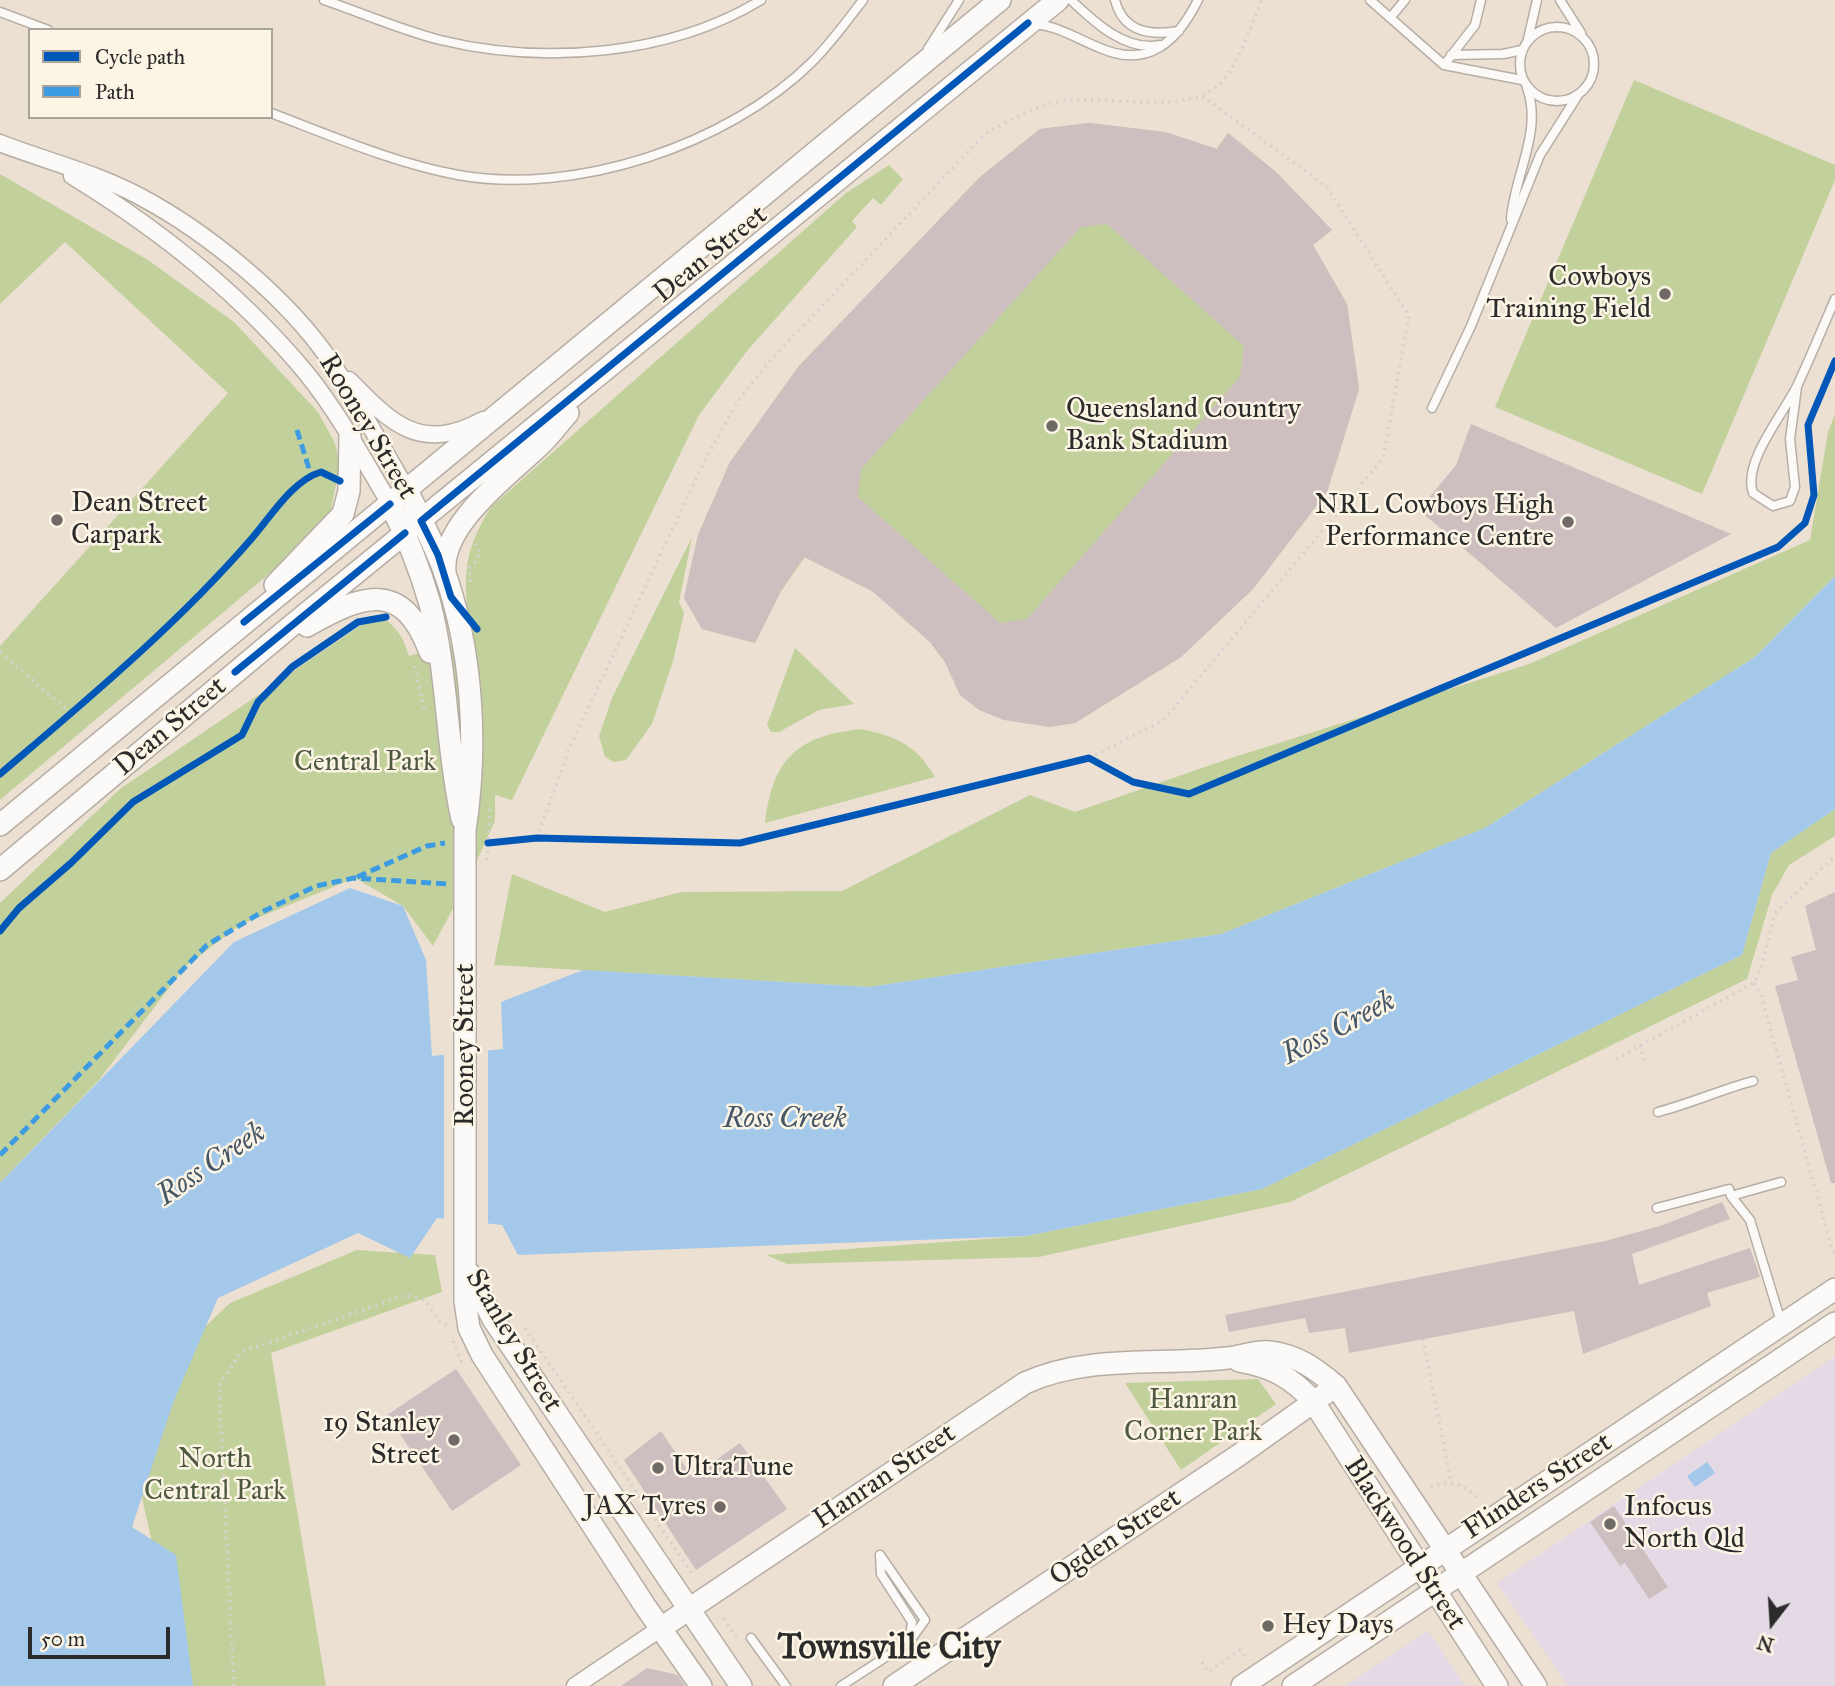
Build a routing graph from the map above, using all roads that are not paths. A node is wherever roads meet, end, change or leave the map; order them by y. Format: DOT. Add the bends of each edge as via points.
graph roads {
  1 [pos="324,0"];
  2 [pos="761,0"];
  3 [pos="863,0"];
  4 [pos="959,0"];
  5 [pos="1000,0"];
  6 [pos="1030,0"];
  7 [pos="1058,0"];
  8 [pos="1072,0"];
  9 [pos="1115,0"];
  10 [pos="1198,0"];
  11 [pos="1370,0"];
  12 [pos="1405,0"];
  13 [pos="1481,0"];
  14 [pos="1537,0"];
  15 [pos="1560,0"];
  16 [pos="0,12"];
  17 [pos="1390,18"];
  18 [pos="43,28"];
  19 [pos="1021,29"];
  20 [pos="1180,30"];
  21 [pos="1581,34"];
  22 [pos="1528,39"];
  23 [pos="1166,42"];
  24 [pos="1522,50"];
  25 [pos="1451,55"];
  26 [pos="1444,65"];
  27 [pos="909,78"];
  28 [pos="1524,84"];
  29 [pos="1577,95"];
  30 [pos="273,114"];
  31 [pos="0,144"];
  32 [pos="49,162"];
  33 [pos="1511,225"];
  34 [pos="226,255"];
  35 [pos="209,274"];
  36 [pos="1835,299"];
  37 [pos="332,363"];
  38 [pos="600,373"];
  39 [pos="1797,387"];
  40 [pos="513,402"];
  41 [pos="1432,408"];
  42 [pos="350,436"];
  43 [pos="398,497"];
  44 [pos="413,527"];
  45 [pos="445,572"];
  46 [pos="244,622"];
  47 [pos="235,673"];
  48 [pos="443,690"];
  49 [pos="0,825"];
  50 [pos="465,831"];
  51 [pos="0,870"];
  52 [pos="1753,1081"];
  53 [pos="1658,1112"];
  54 [pos="1781,1182"];
  55 [pos="1730,1192"];
  56 [pos="1657,1208"];
  57 [pos="467,1260"];
  58 [pos="1835,1289"];
  59 [pos="1835,1323"];
  60 [pos="1782,1325"];
  61 [pos="508,1340"];
  62 [pos="482,1355"];
  63 [pos="1227,1358"];
  64 [pos="1336,1386"];
  65 [pos="1313,1401"];
  66 [pos="1445,1549"];
  67 [pos="1419,1567"];
  68 [pos="1460,1573"];
  69 [pos="1434,1592"];
  70 [pos="690,1610"];
  71 [pos="661,1628"];
  72 [pos="751,1638"];
  73 [pos="909,1642"];
  74 [pos="575,1686"];
  75 [pos="701,1686"];
  76 [pos="741,1686"];
  77 [pos="786,1686"];
  78 [pos="841,1686"];
  79 [pos="894,1686"];
  80 [pos="1242,1686"];
  81 [pos="1293,1686"];
  82 [pos="1497,1686"];
  83 [pos="1536,1686"];
  1 -- 2 [label="lane" via="439,40 544,52 597,51 680,35 738,14"];
  3 -- 30 [label="lane" via="811,63 753,108 680,146 592,170 547,178 460,175 410,163"];
  4 -- 27 [label="lane"];
  5 -- 27 [label="main road, Dean Street"];
  6 -- 19 [label="main road"];
  7 -- 19 [label="main road, Dean Street"];
  8 -- 23 [label="lane" via="1125,41 1146,46"];
  9 -- 20 [label="lane" via="1129,26 1155,33"];
  10 -- 20 [label="lane"];
  11 -- 17 [label="lane"];
  12 -- 17 [label="lane"];
  13 -- 25 [label="lane" via="1475,24"];
  14 -- 22 [label="lane"];
  15 -- 21 [label="lane"];
  16 -- 18 [label="lane"];
  17 -- 26 [label="lane"];
  19 -- 23 [label="lane" via="1056,27 1125,56 1145,54"];
  19 -- 38 [label="main road, Dean Street"];
  20 -- 23 [label="lane"];
  21 -- 22 [label="lane" via="1554,27"];
  21 -- 29 [label="lane" via="1594,65 1592,77"];
  22 -- 24 [label="lane"];
  24 -- 25 [label="lane"];
  24 -- 28 [label="lane"];
  25 -- 26 [label="lane"];
  26 -- 28 [label="lane"];
  27 -- 40 [label="main road, Dean Street"];
  28 -- 29 [label="lane" via="1536,96 1555,102"];
  28 -- 33 [label="lane" via="1532,127 1513,193"];
  29 -- 33 [label="lane" via="1551,133"];
  31 -- 32 [label="street, Rooney Street"];
  32 -- 34 [label="street, Rooney Street" via="139,196"];
  32 -- 35 [label="street, Rooney Street" via="113,201"];
  33 -- 41 [label="lane"];
  34 -- 35 [label="street"];
  34 -- 37 [label="street, Rooney Street" via="287,311"];
  35 -- 42 [label="street, Rooney Street" via="267,328 307,374"];
  36 -- 39 [label="lane"];
  37 -- 40 [label="street" via="387,418 415,432 468,427"];
  37 -- 43 [label="street, Rooney Street"];
  38 -- 44 [label="main road, Dean Street"];
  38 -- 45 [label="main road" via="544,441 500,479 457,532 447,548"];
  39 -- 39 [label="lane" via="1790,439 1795,487 1790,500 1773,506 1758,499 1751,480 1765,442"];
  40 -- 43 [label="main road, Dean Street"];
  42 -- 43 [label="street, Rooney Street"];
  42 -- 46 [label="main road" via="349,491 343,514 292,564"];
  43 -- 44 [label="main road, Rooney Street"];
  43 -- 46 [label="main road, Dean Street"];
  44 -- 45 [label="main road, Rooney Street"];
  44 -- 47 [label="main road, Dean Street"];
  44 -- 48 [label="main road, Rooney Street"];
  45 -- 50 [label="main road, Rooney Street" via="460,631 471,714 472,776"];
  46 -- 49 [label="main road, Dean Street"];
  47 -- 48 [label="main road" via="342,607 380,598 400,606 419,627"];
  47 -- 51 [label="main road, Dean Street"];
  48 -- 50 [label="main road, Rooney Street"];
  50 -- 57 [label="main road, Rooney Street"];
  52 -- 53 [label="lane"];
  54 -- 55 [label="lane"];
  55 -- 56 [label="lane"];
  55 -- 60 [label="lane" via="1750,1220"];
  57 -- 61 [label="main road, Stanley Street" via="475,1289"];
  57 -- 62 [label="main road, Stanley Street" via="465,1308"];
  58 -- 60 [label="main road, Flinders Street"];
  59 -- 68 [label="main road, Flinders Street"];
  60 -- 66 [label="main road, Flinders Street"];
  61 -- 62 [label="main road" via="488,1336"];
  61 -- 70 [label="main road, Stanley Street"];
  62 -- 71 [label="main road, Stanley Street"];
  63 -- 64 [label="main road, Hanran Street" via="1277,1353 1314,1367"];
  63 -- 65 [label="main road, Hanran Street" via="1270,1367 1297,1383"];
  63 -- 70 [label="main road, Hanran Street" via="1124,1362 1047,1373 1025,1383"];
  64 -- 65 [label="main road, Ogden Street"];
  64 -- 66 [label="main road, Blackwood Street"];
  65 -- 67 [label="main road, Blackwood Street"];
  65 -- 79 [label="main road, Ogden Street"];
  66 -- 67 [label="main road, Flinders Street"];
  66 -- 68 [label="main road, Blackwood Street"];
  67 -- 69 [label="main road, Blackwood Street"];
  67 -- 80 [label="main road, Flinders Street"];
  68 -- 69 [label="main road, Flinders Street"];
  68 -- 83 [label="main road, Blackwood Street"];
  69 -- 81 [label="main road, Flinders Street"];
  69 -- 82 [label="main road, Blackwood Street"];
  70 -- 71 [label="main road, Hanran Street"];
  70 -- 76 [label="main road, Stanley Street"];
  71 -- 74 [label="street, Hanran Street"];
  71 -- 75 [label="main road, Stanley Street"];
  72 -- 77 [label="lane"];
  73 -- 73 [label="lane" via="912,1622 881,1574 880,1555 925,1620"];
  73 -- 78 [label="lane"];
}
